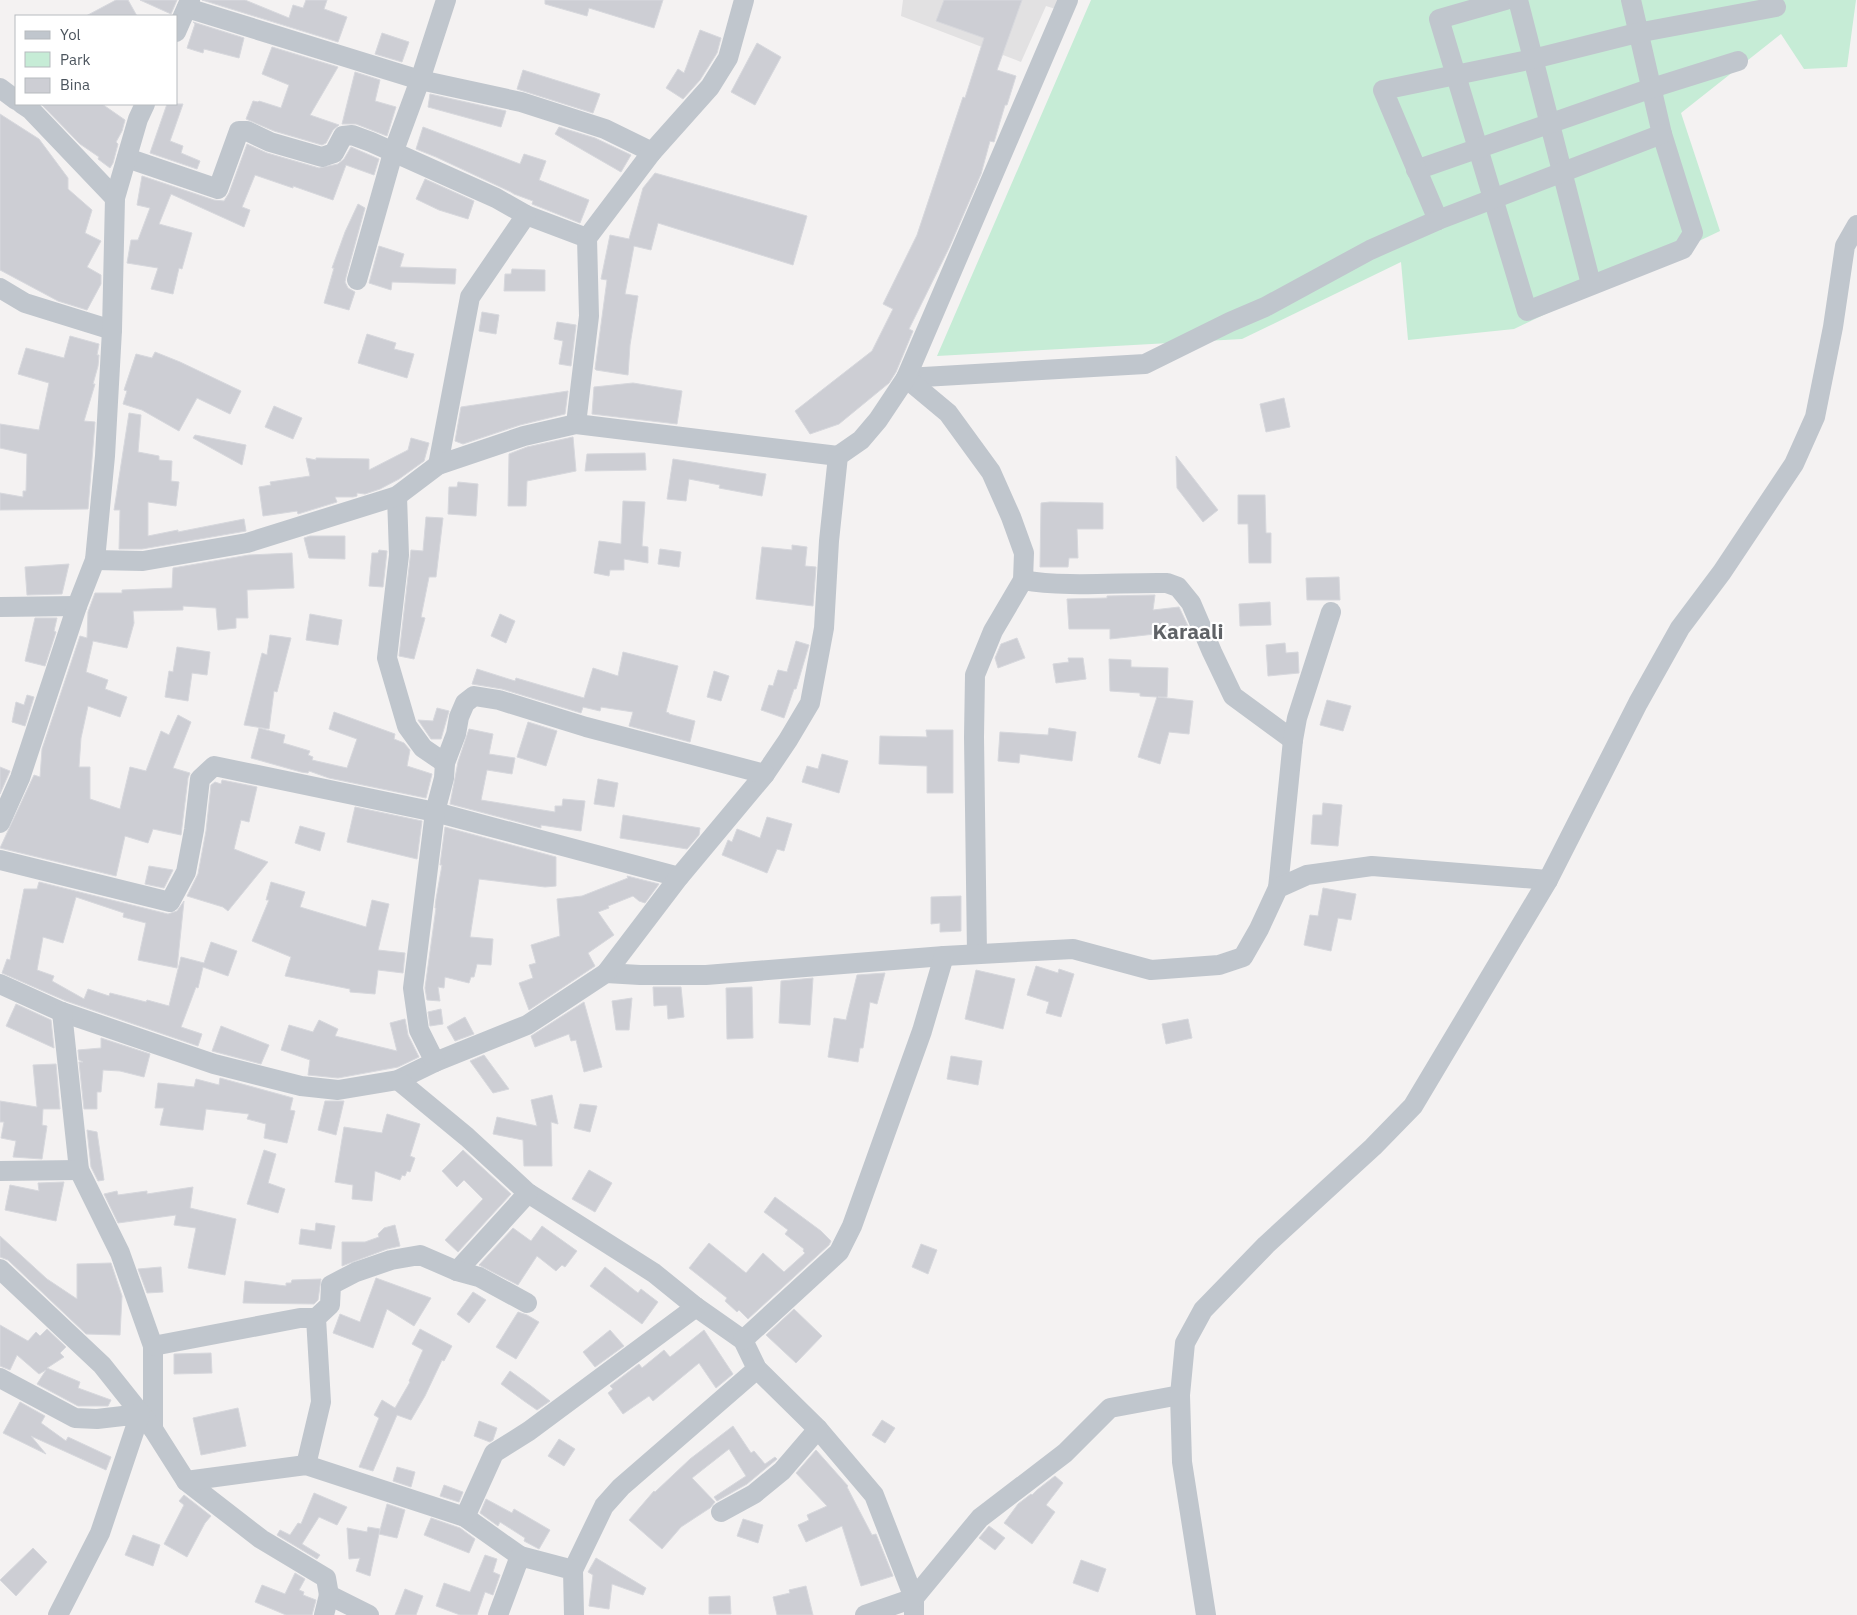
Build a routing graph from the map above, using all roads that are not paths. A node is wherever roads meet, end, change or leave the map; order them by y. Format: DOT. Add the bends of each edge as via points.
graph roads {
  1 [pos="446,0"];
  2 [pos="1068,0"];
  3 [pos="1506,0"];
  4 [pos="1518,0"];
  5 [pos="1631,0"];
  6 [pos="741,1"];
  7 [pos="188,4"];
  8 [pos="1776,7"];
  9 [pos="178,27"];
  10 [pos="1638,33"];
  11 [pos="1533,59"];
  12 [pos="1738,61"];
  13 [pos="1456,75"];
  14 [pos="420,80"];
  15 [pos="0,88"];
  16 [pos="1652,88"];
  17 [pos="15,99"];
  18 [pos="24,105"];
  19 [pos="145,105"];
  20 [pos="1550,124"];
  21 [pos="1662,134"];
  22 [pos="1478,148"];
  23 [pos="652,152"];
  24 [pos="394,153"];
  25 [pos="127,158"];
  26 [pos="1416,170"];
  27 [pos="1563,172"];
  28 [pos="115,198"];
  29 [pos="1493,198"];
  30 [pos="526,215"];
  31 [pos="1438,220"];
  32 [pos="1857,225"];
  33 [pos="587,238"];
  34 [pos="357,280"];
  35 [pos="1591,284"];
  36 [pos="0,288"];
  37 [pos="112,330"];
  38 [pos="906,378"];
  39 [pos="576,424"];
  40 [pos="838,456"];
  41 [pos="438,465"];
  42 [pos="397,496"];
  43 [pos="95,560"];
  44 [pos="1023,580"];
  45 [pos="77,606"];
  46 [pos="0,607"];
  47 [pos="1331,612"];
  48 [pos="1293,740"];
  49 [pos="445,763"];
  50 [pos="765,774"];
  51 [pos="436,812"];
  52 [pos="0,823"];
  53 [pos="0,860"];
  54 [pos="679,877"];
  55 [pos="1548,880"];
  56 [pos="1278,888"];
  57 [pos="977,954"];
  58 [pos="944,956"];
  59 [pos="606,973"];
  60 [pos="0,984"];
  61 [pos="62,1012"];
  62 [pos="435,1062"];
  63 [pos="398,1080"];
  64 [pos="0,1170"];
  65 [pos="79,1170"];
  66 [pos="528,1193"];
  67 [pos="0,1269"];
  68 [pos="457,1271"];
  69 [pos="527,1303"];
  70 [pos="696,1307"];
  71 [pos="316,1318"];
  72 [pos="743,1340"];
  73 [pos="153,1346"];
  74 [pos="757,1370"];
  75 [pos="0,1378"];
  76 [pos="1180,1395"];
  77 [pos="140,1414"];
  78 [pos="818,1429"];
  79 [pos="153,1430"];
  80 [pos="306,1465"];
  81 [pos="186,1481"];
  82 [pos="721,1512"];
  83 [pos="465,1517"];
  84 [pos="520,1556"];
  85 [pos="573,1570"];
  86 [pos="329,1595"];
  87 [pos="914,1606"];
  88 [pos="58,1615"];
  89 [pos="324,1615"];
  90 [pos="369,1615"];
  91 [pos="498,1615"];
  92 [pos="574,1615"];
  93 [pos="865,1615"];
  94 [pos="1206,1615"];
  1 -- 14 [label="street"];
  2 -- 38 [label="street"];
  3 -- 13 [label="street" via="1439,19"];
  4 -- 11 [label="street"];
  5 -- 10 [label="street"];
  6 -- 23 [label="street" via="728,58 710,87"];
  7 -- 9 [label="street"];
  7 -- 14 [label="street"];
  8 -- 10 [label="street"];
  10 -- 11 [label="street"];
  10 -- 16 [label="street"];
  11 -- 13 [label="street"];
  11 -- 20 [label="street"];
  12 -- 16 [label="street"];
  13 -- 22 [label="street"];
  13 -- 26 [label="street" via="1383,90"];
  14 -- 23 [label="street" via="531,105 605,129"];
  14 -- 24 [label="street"];
  15 -- 17 [label="street"];
  16 -- 20 [label="street"];
  16 -- 21 [label="street"];
  18 -- 28 [label="street"];
  19 -- 25 [label="street"];
  20 -- 22 [label="street"];
  20 -- 27 [label="street"];
  21 -- 27 [label="street"];
  21 -- 35 [label="street" via="1693,233 1683,249"];
  22 -- 26 [label="street"];
  22 -- 29 [label="street"];
  23 -- 33 [label="street"];
  24 -- 25 [label="street" via="352,135 343,136 334,153 322,157 239,131 218,190"];
  24 -- 30 [label="street" via="496,198"];
  24 -- 34 [label="street"];
  25 -- 28 [label="street"];
  26 -- 31 [label="street"];
  27 -- 29 [label="street"];
  27 -- 35 [label="street"];
  28 -- 37 [label="street"];
  29 -- 31 [label="street"];
  29 -- 35 [label="street" via="1527,311"];
  30 -- 33 [label="street"];
  30 -- 41 [label="street" via="470,297"];
  31 -- 38 [label="street" via="1370,250 1265,308 1145,364"];
  32 -- 55 [label="street" via="1845,246 1815,418 1794,464 1722,572 1680,628"];
  33 -- 39 [label="street" via="588,316"];
  36 -- 37 [label="street" via="25,303"];
  37 -- 43 [label="street" via="106,456"];
  38 -- 40 [label="street" via="861,440"];
  38 -- 44 [label="street" via="948,413 991,472 1024,553"];
  39 -- 40 [label="street"];
  39 -- 41 [label="street" via="524,436"];
  40 -- 50 [label="street" via="824,628 810,702"];
  41 -- 42 [label="street"];
  42 -- 43 [label="street" via="246,543 143,561"];
  42 -- 49 [label="street" via="399,554 386,658 407,726 423,748"];
  43 -- 45 [label="street"];
  44 -- 48 [label="street" via="1167,583 1178,587 1191,603 1233,696"];
  44 -- 57 [label="street" via="993,631 975,674"];
  45 -- 46 [label="street"];
  45 -- 52 [label="street" via="20,778"];
  47 -- 48 [label="street"];
  48 -- 56 [label="street"];
  49 -- 50 [label="street" via="465,703 474,696 499,700 586,727"];
  49 -- 51 [label="street"];
  50 -- 54 [label="street"];
  51 -- 53 [label="street" via="214,766 200,779 186,872 170,902"];
  51 -- 54 [label="street"];
  51 -- 62 [label="street" via="413,988 419,1030"];
  54 -- 59 [label="street"];
  55 -- 56 [label="street" via="1372,866 1307,875"];
  55 -- 76 [label="street" via="1413,1106 1374,1147 1266,1245 1203,1310 1185,1343"];
  56 -- 57 [label="street" via="1242,957 1219,965 1151,970 1072,949"];
  57 -- 58 [label="street"];
  58 -- 59 [label="street" via="706,976"];
  58 -- 72 [label="street" via="922,1031 852,1226 839,1252"];
  59 -- 62 [label="street" via="527,1025"];
  60 -- 61 [label="street"];
  61 -- 63 [label="street" via="214,1064 301,1086 338,1090"];
  61 -- 65 [label="street"];
  62 -- 63 [label="street"];
  63 -- 66 [label="street"];
  64 -- 65 [label="street"];
  65 -- 73 [label="street" via="120,1253"];
  66 -- 68 [label="street"];
  66 -- 70 [label="street" via="654,1273"];
  67 -- 77 [label="street" via="102,1366"];
  68 -- 69 [label="street" via="479,1277"];
  68 -- 71 [label="street" via="420,1255 391,1260 331,1285 330,1305"];
  70 -- 72 [label="street"];
  70 -- 83 [label="street" via="529,1431 494,1453"];
  71 -- 73 [label="street" via="300,1318"];
  71 -- 80 [label="street" via="321,1402"];
  72 -- 74 [label="street"];
  73 -- 79 [label="street"];
  74 -- 78 [label="street"];
  74 -- 85 [label="street" via="621,1486 604,1506"];
  75 -- 77 [label="street" via="75,1418"];
  76 -- 87 [label="street" via="1110,1408 1065,1452 980,1518"];
  76 -- 94 [label="street" via="1182,1462"];
  77 -- 79 [label="street"];
  77 -- 88 [label="street" via="100,1532"];
  78 -- 82 [label="street" via="782,1471 754,1494"];
  78 -- 87 [label="street" via="874,1495"];
  79 -- 81 [label="street"];
  80 -- 81 [label="street"];
  80 -- 83 [label="street"];
  81 -- 86 [label="street" via="261,1539 326,1578"];
  83 -- 84 [label="street"];
  84 -- 85 [label="street"];
  84 -- 91 [label="street"];
  85 -- 92 [label="street"];
  86 -- 89 [label="street"];
  86 -- 90 [label="street"];
  87 -- 93 [label="street"];
}
